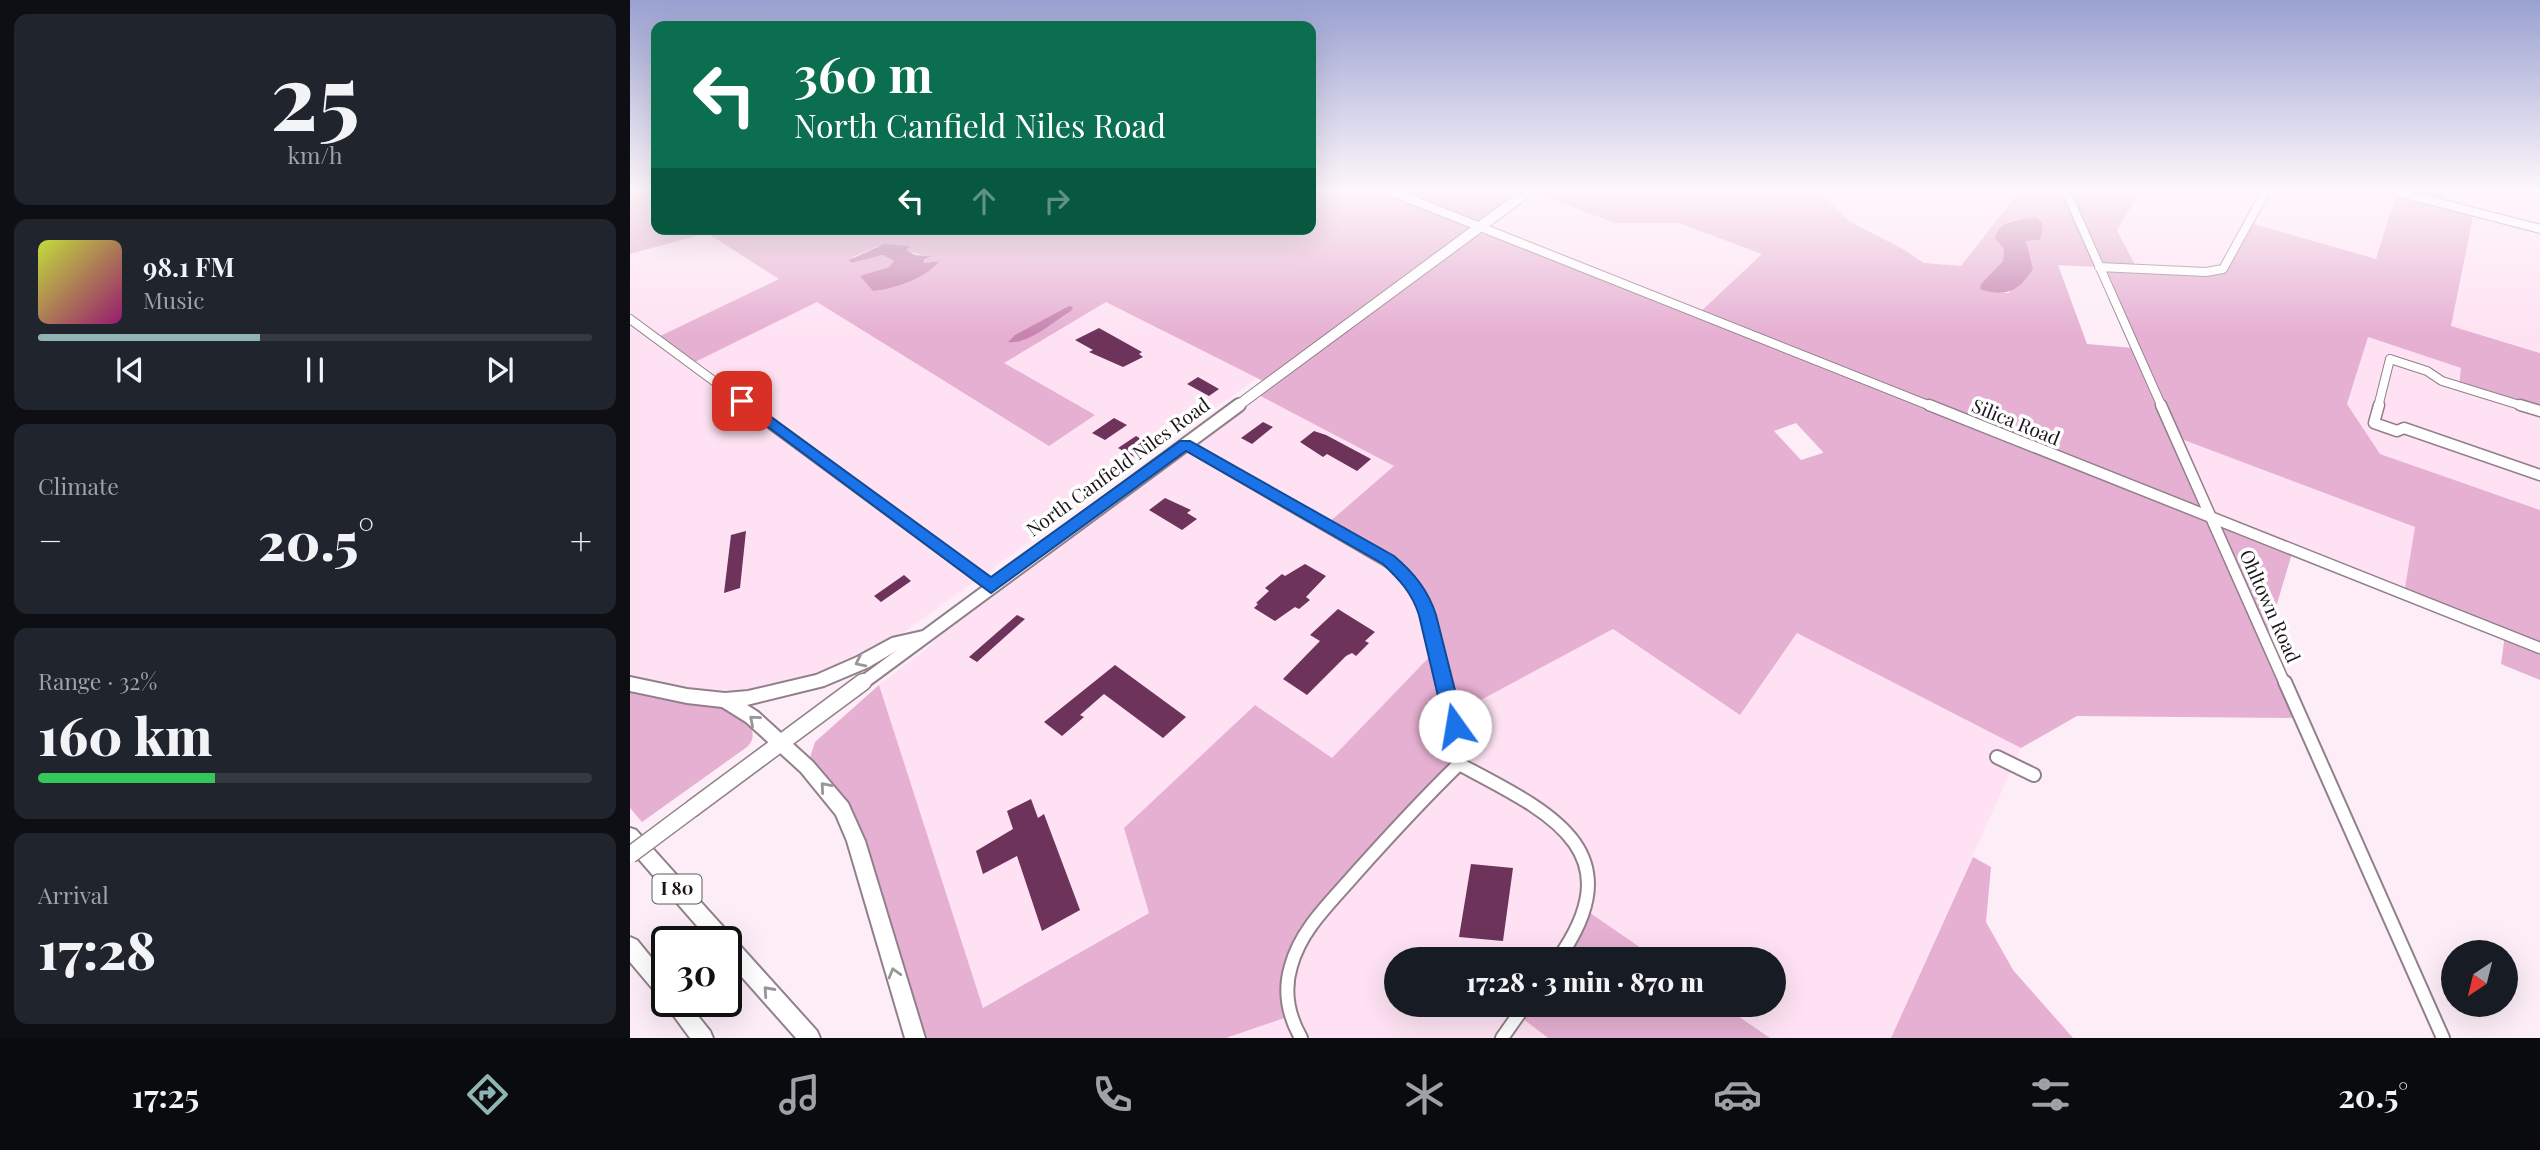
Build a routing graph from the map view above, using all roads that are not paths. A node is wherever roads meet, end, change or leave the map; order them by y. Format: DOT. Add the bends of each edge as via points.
graph roads {
  1 [pos="1466,237"];
  2 [pos="1506,237"];
  3 [pos="2086,237"];
  4 [pos="2240,237"];
  5 [pos="2099,267"];
  6 [pos="630,319"];
  7 [pos="2540,411"];
  8 [pos="1185,444"];
  9 [pos="2540,475"];
  10 [pos="2212,518"];
  11 [pos="991,586"];
  12 [pos="923,637"];
  13 [pos="2540,648"];
  14 [pos="630,684"];
  15 [pos="725,700"];
  16 [pos="780,744"];
  17 [pos="1997,757"];
  18 [pos="1459,764"];
  19 [pos="2034,775"];
  20 [pos="630,836"];
  21 [pos="630,855"];
  22 [pos="710,926"];
  23 [pos="630,947"];
  24 [pos="1566,947"];
  25 [pos="742,962"];
  26 [pos="651,973"];
  27 [pos="686,1017"];
  28 [pos="1517,1017"];
  29 [pos="703,1038"];
  30 [pos="810,1038"];
  31 [pos="915,1038"];
  32 [pos="1301,1038"];
  33 [pos="1502,1038"];
  34 [pos="2443,1038"];
  1 -- 8 [label="main road, North Canfield Niles Road"];
  2 -- 10 [label="street, Silica Road"];
  3 -- 5 [label="street, Ohltown Road"];
  4 -- 5 [label="street" via="2223,269"];
  5 -- 10 [label="street, Ohltown Road"];
  6 -- 11 [label="street"];
  7 -- 9 [label="street" via="2442,381 2390,359 2374,423 2397,431 2404,428"];
  8 -- 11 [label="main road, North Canfield Niles Road"];
  8 -- 18 [label="street" via="1388,560 1408,576 1427,615 1453,715"];
  10 -- 13 [label="street, Silica Road"];
  10 -- 34 [label="street, Ohltown Road"];
  11 -- 12 [label="main road, North Canfield Niles Road"];
  12 -- 15 [label="highway, one-way" via="897,642 800,687"];
  12 -- 16 [label="main road, North Canfield Niles Road"];
  14 -- 15 [label="highway"];
  16 -- 15 [label="highway, one-way" via="752,717"];
  16 -- 21 [label="main road, North Canfield Niles Road, bridge"];
  31 -- 16 [label="highway, one-way" via="849,823 807,767"];
  17 -- 19 [label="street"];
  18 -- 24 [label="street" via="1560,825 1581,849 1590,880 1588,906"];
  18 -- 32 [label="street" via="1412,810 1298,943 1286,988 1290,1016"];
  20 -- 22 [label="highway, I 80"];
  23 -- 26 [label="highway"];
  30 -- 25 [label="highway, I 80, one-way"];
  27 -- 29 [label="highway"];
  28 -- 33 [label="street"];
}
